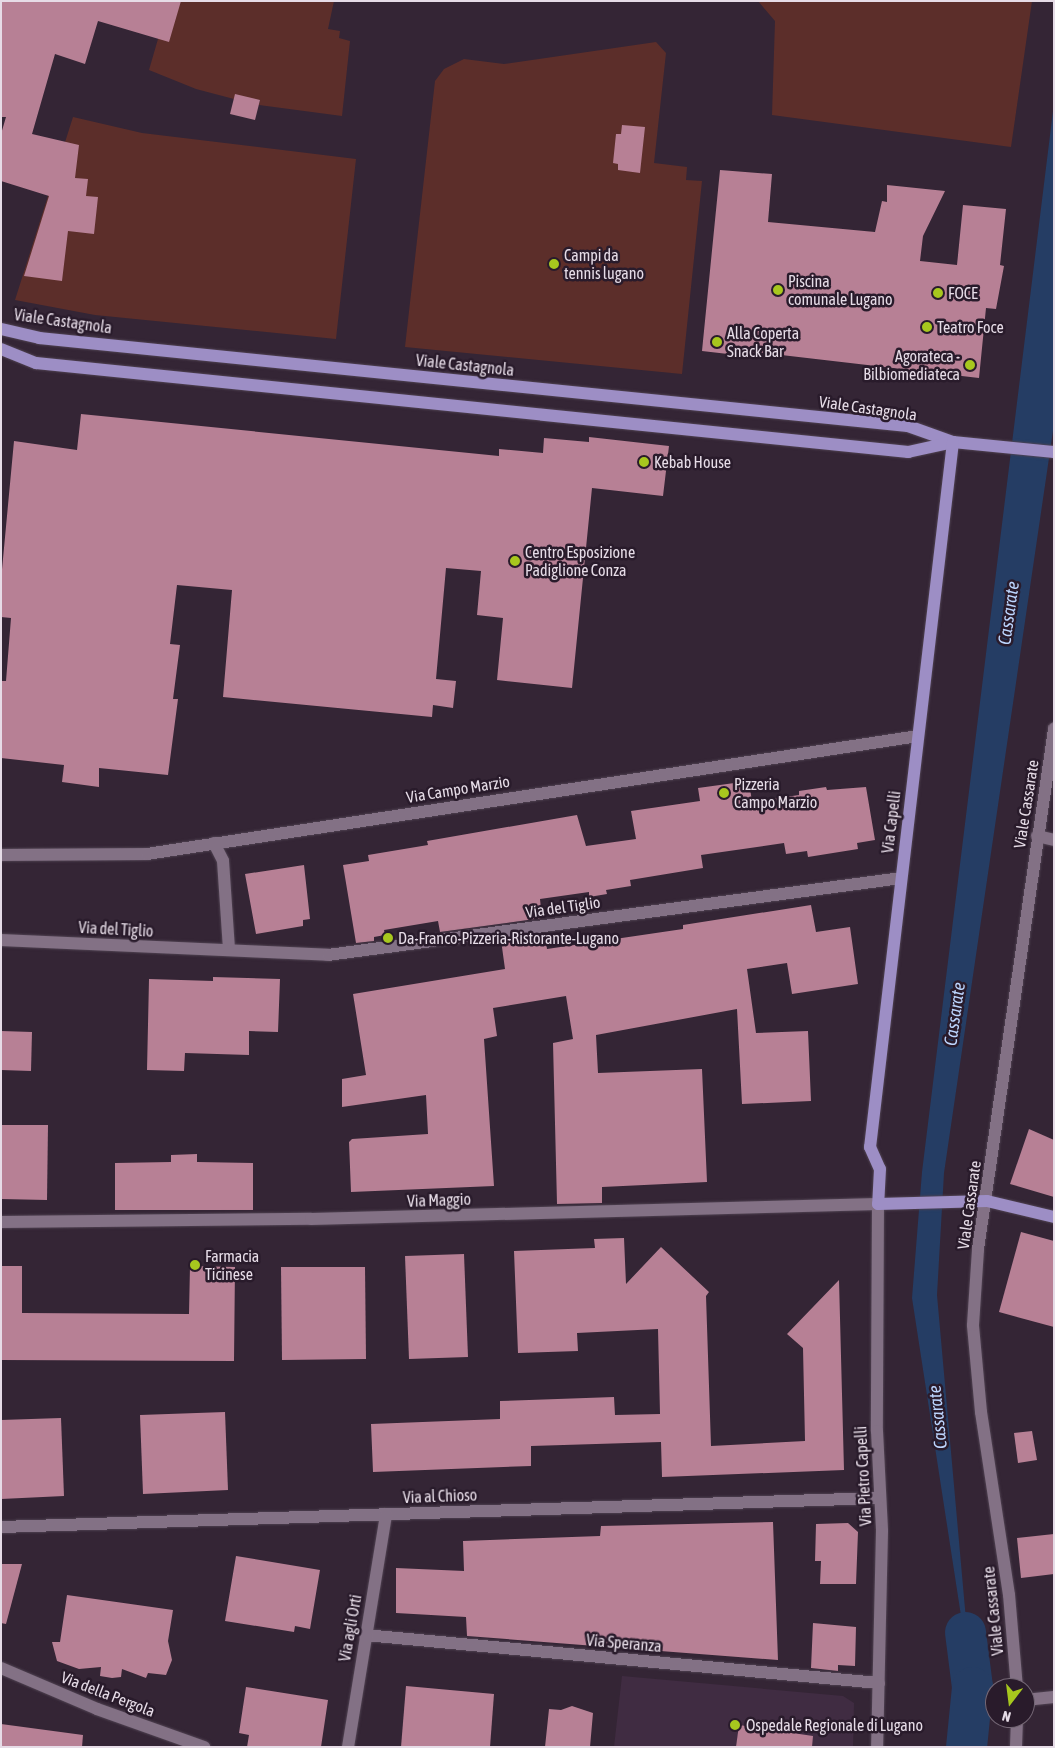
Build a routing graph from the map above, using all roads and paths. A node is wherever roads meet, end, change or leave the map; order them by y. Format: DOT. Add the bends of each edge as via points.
graph roads {
  1 [pos="1,329"];
  2 [pos="1,349"];
  3 [pos="953,442"];
  4 [pos="1054,452"];
  5 [pos="1054,729"];
  6 [pos="918,736"];
  7 [pos="1037,836"];
  8 [pos="1054,840"];
  9 [pos="214,843"];
  10 [pos="1,855"];
  11 [pos="901,878"];
  12 [pos="1,940"];
  13 [pos="229,950"];
  14 [pos="987,1201"];
  15 [pos="878,1204"];
  16 [pos="1054,1217"];
  17 [pos="1,1222"];
  18 [pos="879,1498"];
  19 [pos="386,1514"];
  20 [pos="1,1527"];
  21 [pos="365,1635"];
  22 [pos="1,1668"];
  23 [pos="1016,1678"];
  24 [pos="879,1683"];
  25 [pos="1054,1697"];
  26 [pos="1035,1699"];
  27 [pos="1017,1728"];
  28 [pos="204,1747"];
  29 [pos="348,1747"];
  30 [pos="877,1747"];
  31 [pos="1016,1747"];
  1 -- 3 [label="main road, Viale Castagnola" via="39,338 908,426"];
  2 -- 3 [label="main road" via="36,363 908,452"];
  3 -- 4 [label="main road"];
  3 -- 6 [label="main road, Via Capelli"];
  5 -- 7 [label="street, Viale Cassarate"];
  6 -- 9 [label="street, Via Campo Marzio"];
  6 -- 11 [label="main road, Via Capelli"];
  7 -- 8 [label="street"];
  7 -- 14 [label="street, Viale Cassarate"];
  9 -- 10 [label="street, Via Campo Marzio" via="147,854"];
  9 -- 13 [label="street" via="223,861"];
  11 -- 13 [label="street, Via del Tiglio" via="328,955"];
  11 -- 15 [label="main road, Via Capelli" via="870,1147 880,1169"];
  12 -- 13 [label="street, Via del Tiglio"];
  14 -- 15 [label="main road"];
  14 -- 16 [label="main road"];
  14 -- 23 [label="street, Viale Cassarate" via="975,1284 974,1355 1009,1596"];
  15 -- 17 [label="street, Via Maggio" via="311,1220"];
  15 -- 18 [label="street, Via Pietro Capelli"];
  18 -- 19 [label="street, Via al Chioso"];
  18 -- 24 [label="street, Via Pietro Capelli" via="882,1531"];
  19 -- 20 [label="street, Via al Chioso"];
  19 -- 21 [label="street, Via agli Orti"];
  21 -- 24 [label="street, Via Speranza"];
  21 -- 29 [label="street, Via agli Orti"];
  22 -- 28 [label="street, Via della Pergola" via="97,1709"];
  24 -- 30 [label="street, Via Pietro Capelli"];
  25 -- 26 [label="street"];
  27 -- 31 [label="street"];
}
